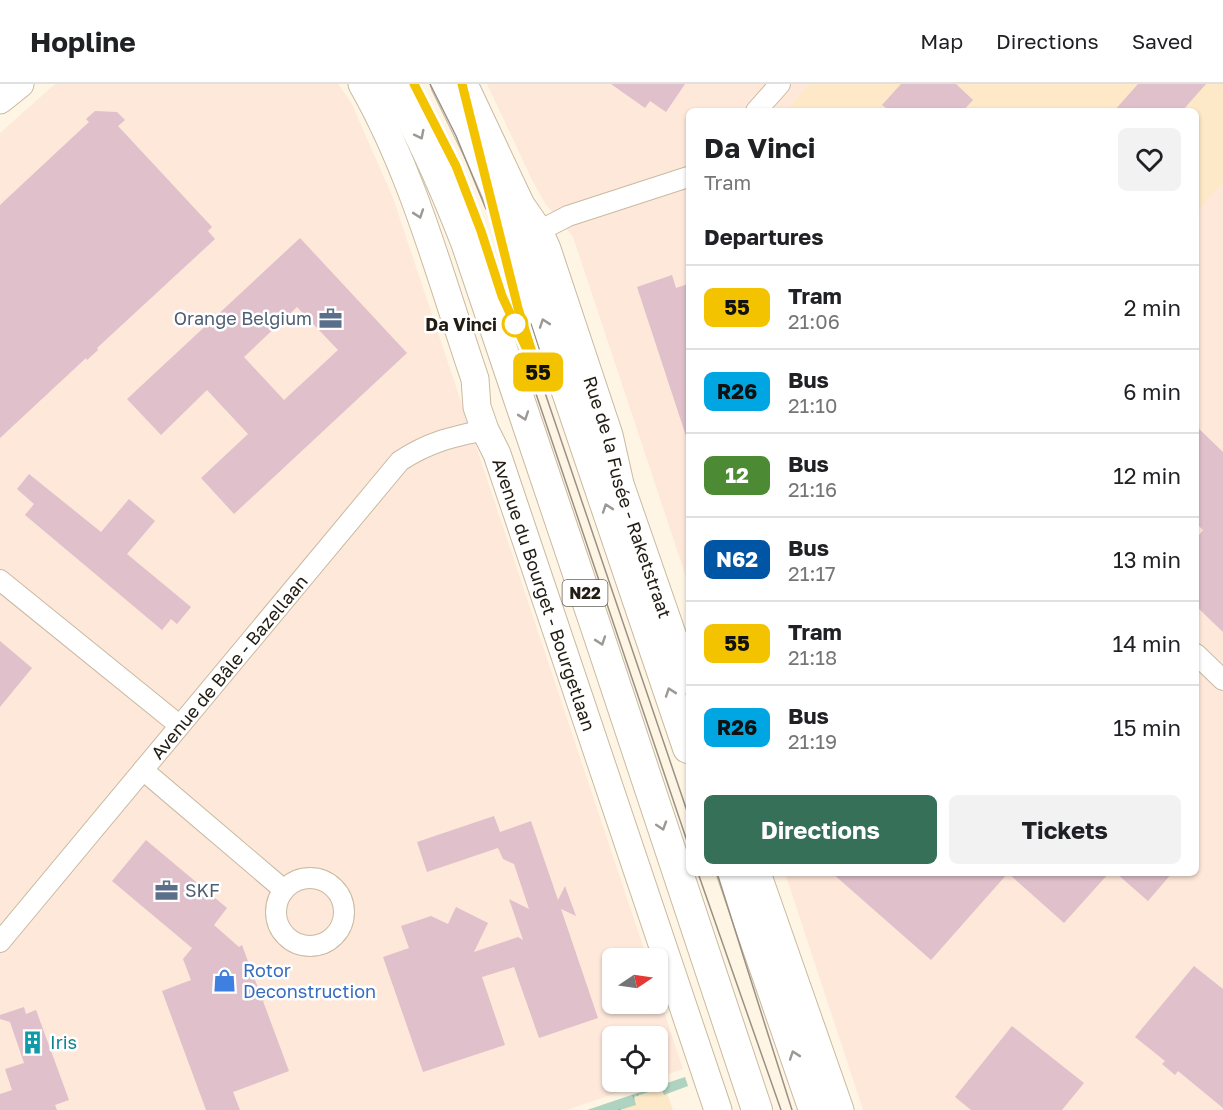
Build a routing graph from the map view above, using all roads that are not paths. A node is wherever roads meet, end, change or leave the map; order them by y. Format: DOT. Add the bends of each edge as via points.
graph roads {
  1 [pos="20,84"];
  2 [pos="362,84"];
  3 [pos="392,84"];
  4 [pos="447,84"];
  5 [pos="465,84"];
  6 [pos="780,84"];
  7 [pos="0,100"];
  8 [pos="759,108"];
  9 [pos="487,150"];
  10 [pos="686,178"];
  11 [pos="539,231"];
  12 [pos="485,430"];
  13 [pos="0,580"];
  14 [pos="1199,657"];
  15 [pos="686,674"];
  16 [pos="1223,680"];
  17 [pos="179,725"];
  18 [pos="686,742"];
  19 [pos="143,770"];
  20 [pos="733,876"];
  21 [pos="758,876"];
  22 [pos="284,890"];
  23 [pos="0,942"];
  24 [pos="718,1110"];
  25 [pos="757,1110"];
  26 [pos="814,1110"];
  27 [pos="840,1110"];
  1 -- 7 [label="street"];
  2 -- 12 [label="street, Avenue du Bourget - Bourgetlaan, one-way" via="410,187 475,379 477,407"];
  3 -- 25 [label="main road, N22, one-way" via="444,186 466,242"];
  4 -- 9 [label="main road, N22"];
  5 -- 9 [label="street, Rue de la Fusée - Raketstraat"];
  6 -- 8 [label="street"];
  9 -- 11 [label="street, Rue de la Fusée - Raketstraat"];
  18 -- 9 [label="main road, N22, one-way"];
  10 -- 11 [label="street" via="568,216"];
  11 -- 15 [label="street, Rue de la Fusée - Raketstraat"];
  12 -- 17 [label="street, Avenue de Bâle - Bazellaan" via="421,448 400,461"];
  12 -- 24 [label="street, Avenue du Bourget - Bourgetlaan" via="497,454"];
  13 -- 17 [label="street"];
  14 -- 16 [label="street"];
  17 -- 19 [label="street, Avenue de Bâle - Bazellaan"];
  19 -- 22 [label="street"];
  19 -- 23 [label="street, Avenue de Bâle - Bazellaan"];
  26 -- 20 [label="main road, one-way"];
  21 -- 27 [label="street"];
}
